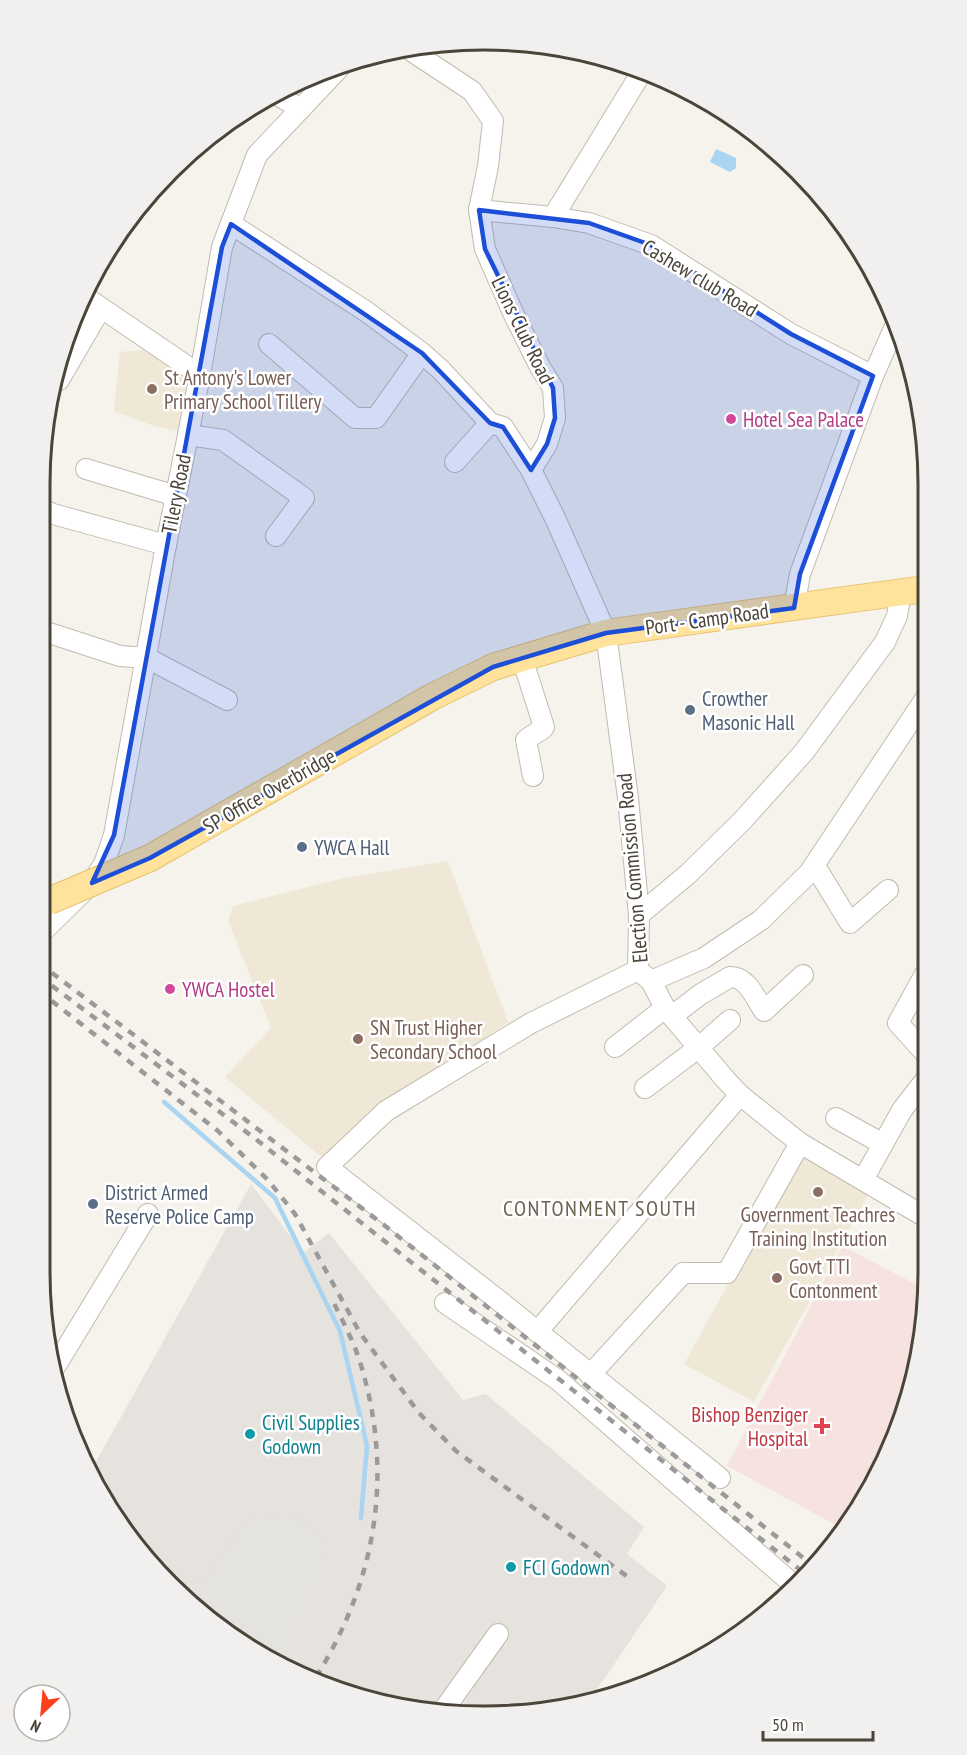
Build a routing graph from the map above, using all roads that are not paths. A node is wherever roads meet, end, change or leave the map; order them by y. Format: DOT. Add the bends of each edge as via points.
graph roads {
  1 [pos="417,55"];
  2 [pos="330,78"];
  3 [pos="638,78"];
  4 [pos="284,99"];
  5 [pos="301,109"];
  6 [pos="479,210"];
  7 [pos="553,217"];
  8 [pos="231,224"];
  9 [pos="90,300"];
  10 [pos="102,308"];
  11 [pos="892,338"];
  12 [pos="269,344"];
  13 [pos="422,353"];
  14 [pos="64,372"];
  15 [pos="200,375"];
  16 [pos="873,376"];
  17 [pos="490,423"];
  18 [pos="188,435"];
  19 [pos="455,462"];
  20 [pos="86,470"];
  21 [pos="531,470"];
  22 [pos="176,496"];
  23 [pos="50,513"];
  24 [pos="276,536"];
  25 [pos="166,545"];
  26 [pos="913,591"];
  27 [pos="794,608"];
  28 [pos="50,633"];
  29 [pos="606,633"];
  30 [pos="147,658"];
  31 [pos="522,658"];
  32 [pos="493,667"];
  33 [pos="227,700"];
  34 [pos="918,710"];
  35 [pos="533,776"];
  36 [pos="815,867"];
  37 [pos="888,890"];
  38 [pos="50,900"];
  39 [pos="639,915"];
  40 [pos="50,925"];
  41 [pos="803,975"];
  42 [pos="644,976"];
  43 [pos="918,987"];
  44 [pos="669,1012"];
  45 [pos="730,1020"];
  46 [pos="918,1045"];
  47 [pos="615,1047"];
  48 [pos="698,1048"];
  49 [pos="645,1088"];
  50 [pos="918,1089"];
  51 [pos="740,1095"];
  52 [pos="836,1118"];
  53 [pos="800,1143"];
  54 [pos="883,1144"];
  55 [pos="863,1180"];
  56 [pos="918,1213"];
  57 [pos="148,1214"];
  58 [pos="446,1303"];
  59 [pos="537,1332"];
  60 [pos="59,1360"];
  61 [pos="590,1375"];
  62 [pos="720,1478"];
  63 [pos="788,1580"];
  64 [pos="498,1634"];
  65 [pos="448,1704"];
  1 -- 6 [label="street, Lions Club Road" via="472,91 493,121"];
  2 -- 5 [label="street, Tilery Road"];
  3 -- 7 [label="street"];
  4 -- 5 [label="street"];
  5 -- 8 [label="street, Tilery Road" via="257,155"];
  6 -- 7 [label="street, Cashew club Road"];
  6 -- 21 [label="street, Lions Club Road" via="485,249 553,388 555,418 547,444"];
  7 -- 16 [label="street, Cashew club Road" via="589,223 651,245 791,333"];
  8 -- 13 [label="street" via="367,312"];
  8 -- 15 [label="street, Tilery Road" via="222,247"];
  9 -- 10 [label="street"];
  10 -- 14 [label="street"];
  10 -- 15 [label="street"];
  11 -- 16 [label="street"];
  12 -- 13 [label="street" via="355,418 376,418"];
  13 -- 17 [label="street"];
  15 -- 18 [label="street, Tilery Road"];
  16 -- 27 [label="street" via="800,574"];
  17 -- 19 [label="street"];
  17 -- 21 [label="street" via="503,428"];
  18 -- 22 [label="street, Tilery Road"];
  18 -- 24 [label="street" via="223,440 304,498"];
  20 -- 22 [label="street"];
  21 -- 29 [label="street"];
  22 -- 25 [label="street, Tilery Road"];
  23 -- 25 [label="street"];
  25 -- 30 [label="street, Tilery Road"];
  26 -- 27 [label="main road, Port - Camp Road"];
  26 -- 39 [label="street" via="885,642 804,752 742,821"];
  27 -- 29 [label="main road, Port - Camp Road"];
  28 -- 30 [label="street" via="120,656"];
  29 -- 31 [label="main road, Port - Camp Road"];
  29 -- 39 [label="street, Election Commission Road"];
  30 -- 33 [label="street"];
  30 -- 40 [label="street, Tilery Road" via="114,835 104,864 90,885"];
  31 -- 32 [label="main road, Port - Camp Road"];
  31 -- 35 [label="street" via="544,727 526,740"];
  32 -- 38 [label="main road, SP Office Overbridge, bridge" via="432,697 150,858"];
  34 -- 36 [label="street"];
  36 -- 37 [label="street" via="850,923"];
  36 -- 42 [label="street" via="762,920 704,958"];
  39 -- 42 [label="street, Election Commission Road"];
  41 -- 44 [label="street" via="764,1011 741,979 730,977"];
  42 -- 44 [label="street, Election Commission Road"];
  42 -- 59 [label="street" via="531,1023 386,1111 327,1167"];
  43 -- 46 [label="street" via="898,1023"];
  44 -- 47 [label="street"];
  44 -- 48 [label="street, Election Commission Road"];
  45 -- 48 [label="street"];
  48 -- 49 [label="street"];
  48 -- 51 [label="street, Election Commission Road"];
  50 -- 54 [label="street"];
  51 -- 53 [label="street, Election Commission Road"];
  51 -- 59 [label="street"];
  52 -- 54 [label="street"];
  53 -- 55 [label="street, Election Commission Road"];
  53 -- 61 [label="street" via="727,1273 683,1273"];
  54 -- 55 [label="street"];
  55 -- 56 [label="street, Election Commission Road"];
  57 -- 60 [label="street"];
  58 -- 63 [label="street" via="558,1380"];
  59 -- 61 [label="street"];
  61 -- 62 [label="street"];
  64 -- 65 [label="street"];
}
